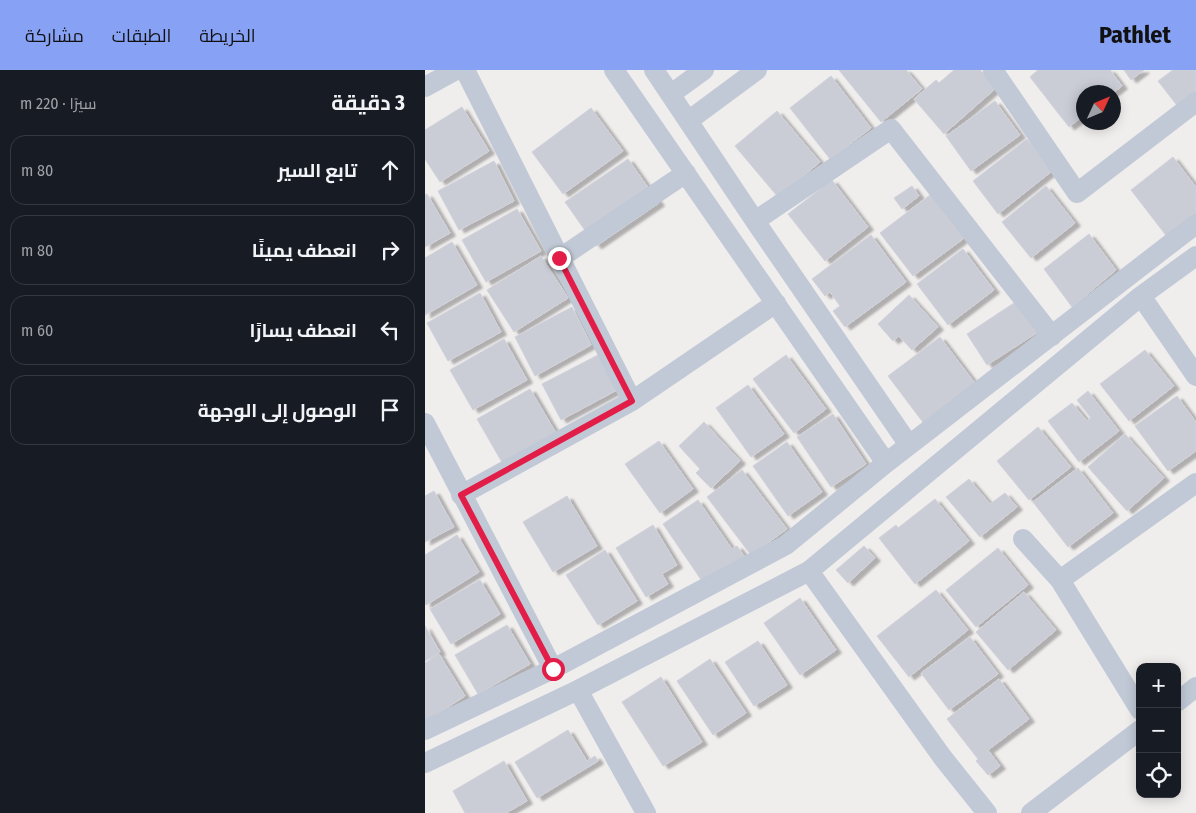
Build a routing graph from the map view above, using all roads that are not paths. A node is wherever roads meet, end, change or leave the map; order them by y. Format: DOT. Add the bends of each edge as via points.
graph roads {
  1 [pos="456,70"];
  2 [pos="465,70"];
  3 [pos="614,70"];
  4 [pos="655,70"];
  5 [pos="704,70"];
  6 [pos="757,70"];
  7 [pos="993,70"];
  8 [pos="425,87"];
  9 [pos="671,94"];
  10 [pos="1196,102"];
  11 [pos="689,121"];
  12 [pos="686,173"];
  13 [pos="755,221"];
  14 [pos="1196,224"];
  15 [pos="1196,256"];
  16 [pos="559,258"];
  17 [pos="1141,296"];
  18 [pos="776,303"];
  19 [pos="1053,336"];
  20 [pos="1196,376"];
  21 [pos="632,401"];
  22 [pos="425,423"];
  23 [pos="909,445"];
  24 [pos="886,463"];
  25 [pos="1196,483"];
  26 [pos="461,495"];
  27 [pos="1023,539"];
  28 [pos="809,571"];
  29 [pos="1060,580"];
  30 [pos="553,669"];
  31 [pos="1196,687"];
  32 [pos="578,690"];
  33 [pos="1181,699"];
  34 [pos="1139,708"];
  35 [pos="425,730"];
  36 [pos="1136,733"];
  37 [pos="425,763"];
  38 [pos="645,813"];
  39 [pos="987,813"];
  40 [pos="1031,813"];
  1 -- 8 [label="street"];
  2 -- 16 [label="street"];
  3 -- 12 [label="street"];
  4 -- 9 [label="street"];
  5 -- 9 [label="street"];
  6 -- 11 [label="street"];
  7 -- 10 [label="street" via="1077,193"];
  9 -- 11 [label="street"];
  11 -- 13 [label="street"];
  12 -- 16 [label="street"];
  12 -- 18 [label="street"];
  13 -- 19 [label="street" via="891,129"];
  13 -- 23 [label="street"];
  14 -- 19 [label="street"];
  15 -- 17 [label="street"];
  16 -- 21 [label="street"];
  17 -- 20 [label="street"];
  17 -- 28 [label="street"];
  18 -- 21 [label="street"];
  18 -- 24 [label="street"];
  19 -- 23 [label="street"];
  21 -- 26 [label="street"];
  22 -- 26 [label="street"];
  23 -- 24 [label="street"];
  24 -- 30 [label="street" via="786,545"];
  25 -- 29 [label="street"];
  26 -- 30 [label="street"];
  27 -- 29 [label="street"];
  28 -- 32 [label="street"];
  28 -- 39 [label="street" via="943,758"];
  29 -- 34 [label="street"];
  30 -- 35 [label="street"];
  31 -- 33 [label="street"];
  32 -- 37 [label="street"];
  32 -- 38 [label="street"];
  36 -- 40 [label="street"];
}
